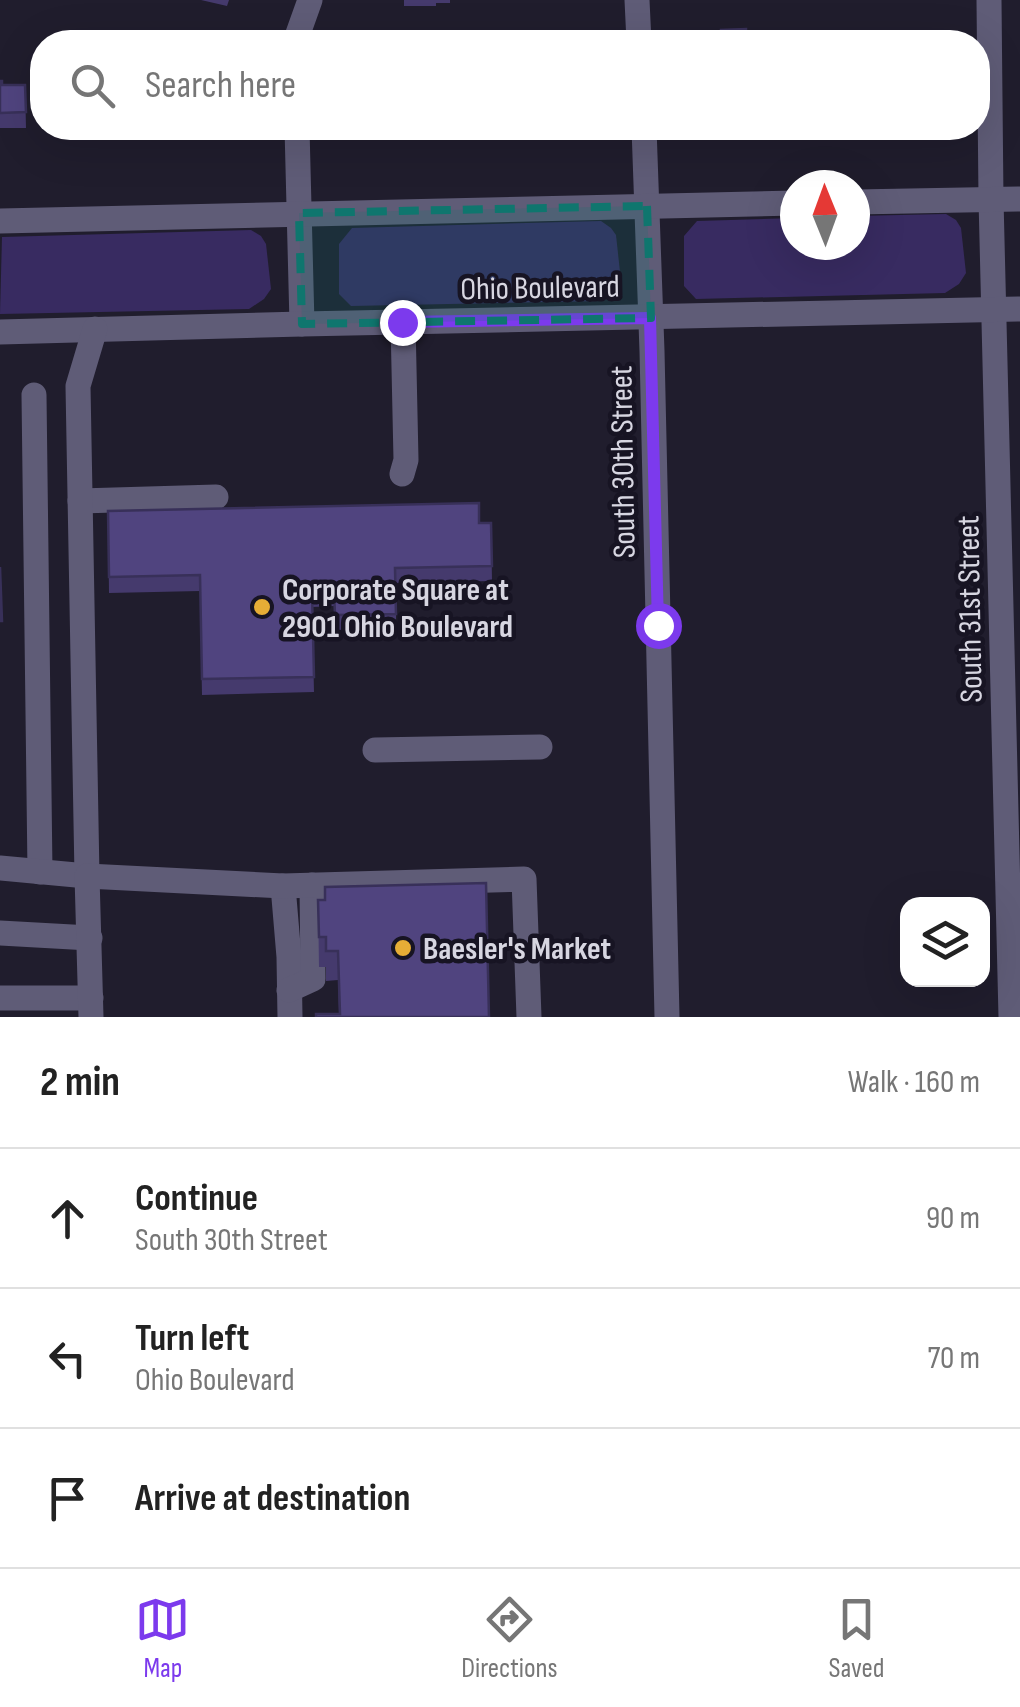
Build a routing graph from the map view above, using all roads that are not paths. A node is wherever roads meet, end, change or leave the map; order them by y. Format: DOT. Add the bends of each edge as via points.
graph roads {
  1 [pos="310,0"];
  2 [pos="637,0"];
  3 [pos="989,0"];
  4 [pos="299,30"];
  5 [pos="638,30"];
  6 [pos="989,30"];
  7 [pos="990,100"];
  8 [pos="297,140"];
  9 [pos="645,140"];
  10 [pos="991,199"];
  11 [pos="1020,199"];
  12 [pos="870,202"];
  13 [pos="780,203"];
  14 [pos="648,206"];
  15 [pos="299,213"];
  16 [pos="0,220"];
  17 [pos="1007,310"];
  18 [pos="650,318"];
  19 [pos="402,322"];
  20 [pos="302,324"];
  21 [pos="94,330"];
  22 [pos="0,332"];
  23 [pos="34,395"];
  24 [pos="402,474"];
  25 [pos="216,497"];
  26 [pos="80,501"];
  27 [pos="540,746"];
  28 [pos="375,750"];
  29 [pos="0,868"];
  30 [pos="40,872"];
  31 [pos="87,876"];
  32 [pos="312,885"];
  33 [pos="283,886"];
  34 [pos="0,934"];
  35 [pos="90,938"];
  36 [pos="289,990"];
  37 [pos="13,1004"];
  38 [pos="91,1007"];
  39 [pos="290,1017"];
  40 [pos="529,1017"];
  41 [pos="667,1017"];
  42 [pos="1010,1017"];
  1 -- 4 [label="street"];
  2 -- 5 [label="street"];
  3 -- 6 [label="street, South 31st Street"];
  7 -- 10 [label="street, South 31st Street"];
  8 -- 15 [label="street"];
  9 -- 14 [label="street, South 30th Street"];
  10 -- 11 [label="street"];
  10 -- 12 [label="street"];
  10 -- 17 [label="street, South 31st Street"];
  13 -- 14 [label="street"];
  14 -- 15 [label="street"];
  14 -- 18 [label="street, South 30th Street"];
  15 -- 16 [label="street"];
  15 -- 20 [label="street"];
  17 -- 18 [label="street, Ohio Boulevard"];
  17 -- 42 [label="street, South 31st Street"];
  18 -- 19 [label="street, Ohio Boulevard"];
  18 -- 41 [label="street, South 30th Street"];
  19 -- 20 [label="street, Ohio Boulevard"];
  19 -- 24 [label="street"];
  20 -- 21 [label="street, Ohio Boulevard"];
  21 -- 22 [label="street, Ohio Boulevard"];
  21 -- 26 [label="street" via="78,386"];
  23 -- 30 [label="street"];
  25 -- 26 [label="street"];
  26 -- 31 [label="street"];
  27 -- 28 [label="street"];
  29 -- 30 [label="street"];
  30 -- 31 [label="street"];
  31 -- 33 [label="street"];
  31 -- 35 [label="street"];
  32 -- 33 [label="street"];
  32 -- 36 [label="street" via="313,978"];
  32 -- 40 [label="street" via="524,879"];
  33 -- 36 [label="street"];
  34 -- 35 [label="street"];
  35 -- 38 [label="street"];
  36 -- 39 [label="street"];
  37 -- 38 [label="street"];
}
